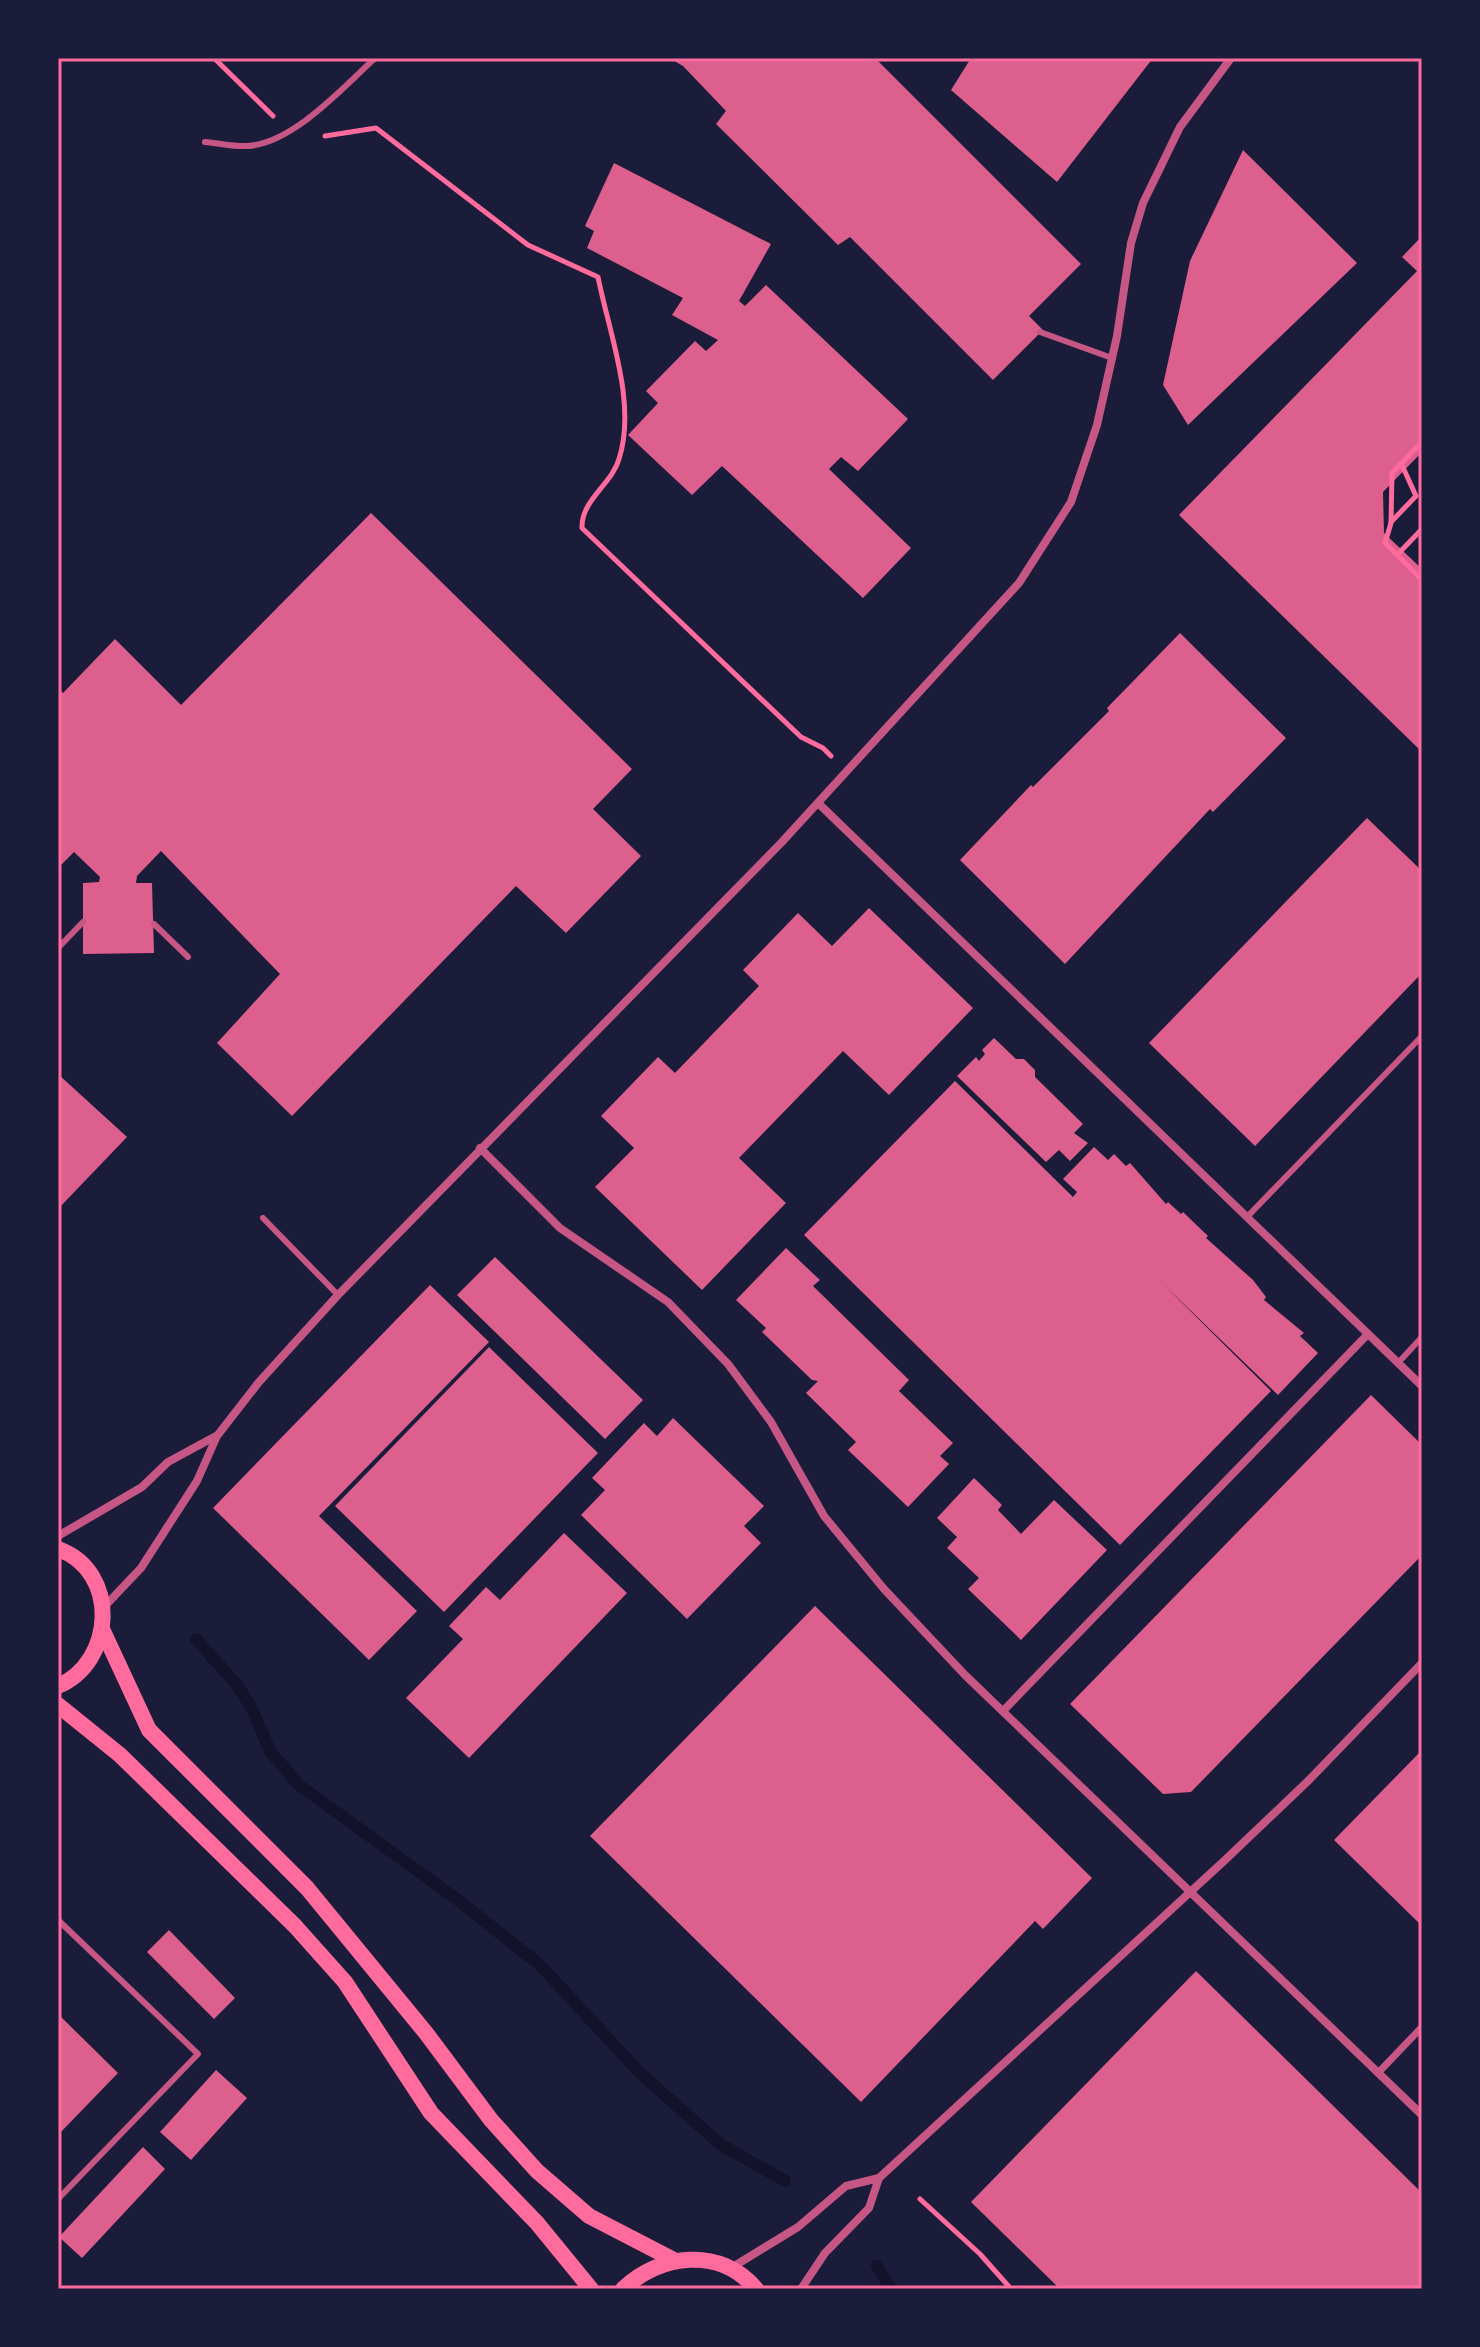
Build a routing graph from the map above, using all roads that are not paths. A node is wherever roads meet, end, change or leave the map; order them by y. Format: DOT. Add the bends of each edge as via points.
graph roads {
  1 [pos="375,58"];
  2 [pos="1231,58"];
  3 [pos="205,142"];
  4 [pos="1040,332"];
  5 [pos="1112,358"];
  6 [pos="818,803"];
  7 [pos="83,922"];
  8 [pos="154,924"];
  9 [pos="58,948"];
  10 [pos="188,957"];
  11 [pos="1422,1036"];
  12 [pos="480,1148"];
  13 [pos="1247,1217"];
  14 [pos="263,1218"];
  15 [pos="338,1295"];
  16 [pos="1368,1334"];
  17 [pos="1422,1337"];
  18 [pos="1398,1363"];
  19 [pos="1422,1386"];
  20 [pos="217,1436"];
  21 [pos="58,1536"];
  22 [pos="58,1549"];
  23 [pos="104,1607"];
  24 [pos="103,1631"];
  25 [pos="1422,1663"];
  26 [pos="58,1686"];
  27 [pos="58,1705"];
  28 [pos="1004,1710"];
  29 [pos="1192,1891"];
  30 [pos="58,1920"];
  31 [pos="1422,2027"];
  32 [pos="1378,2073"];
  33 [pos="1422,2115"];
  34 [pos="879,2178"];
  35 [pos="58,2199"];
  36 [pos="674,2260"];
  37 [pos="730,2268"];
  38 [pos="591,2289"];
  39 [pos="623,2289"];
  40 [pos="756,2289"];
  41 [pos="801,2289"];
  1 -- 3 [label="lane" via="288,131 250,146"];
  2 -- 5 [label="street" via="1180,127 1143,203"];
  4 -- 5 [label="lane"];
  5 -- 6 [label="street" via="1071,502 1047,542 1019,583"];
  6 -- 12 [label="street"];
  6 -- 13 [label="street"];
  7 -- 9 [label="lane"];
  8 -- 10 [label="lane"];
  11 -- 13 [label="lane"];
  12 -- 15 [label="street"];
  12 -- 28 [label="street" via="560,1228 668,1302 728,1364 771,1422 824,1516 884,1589"];
  13 -- 16 [label="street"];
  14 -- 15 [label="lane"];
  15 -- 20 [label="street"];
  16 -- 18 [label="street"];
  16 -- 28 [label="street"];
  17 -- 18 [label="lane"];
  18 -- 19 [label="street"];
  20 -- 21 [label="street" via="168,1462 142,1487"];
  20 -- 23 [label="street" via="197,1481 141,1568"];
  22 -- 23 [label="main road" via="83,1566"];
  23 -- 24 [label="main road"];
  24 -- 26 [label="main road" via="81,1672"];
  24 -- 36 [label="main road" via="157,1740 307,1888 537,2171 589,2216"];
  25 -- 29 [label="street"];
  27 -- 38 [label="main road" via="131,1765 295,1926 345,1982 431,2113 537,2223"];
  28 -- 29 [label="street"];
  29 -- 32 [label="street"];
  29 -- 34 [label="street"];
  30 -- 35 [label="lane" via="198,2054"];
  31 -- 32 [label="street"];
  32 -- 33 [label="street"];
  34 -- 37 [label="street" via="846,2186 798,2227"];
  34 -- 41 [label="street" via="869,2208 825,2253"];
  36 -- 37 [label="main road" via="702,2259"];
  36 -- 39 [label="main road" via="647,2270"];
  37 -- 40 [label="main road"];
}
